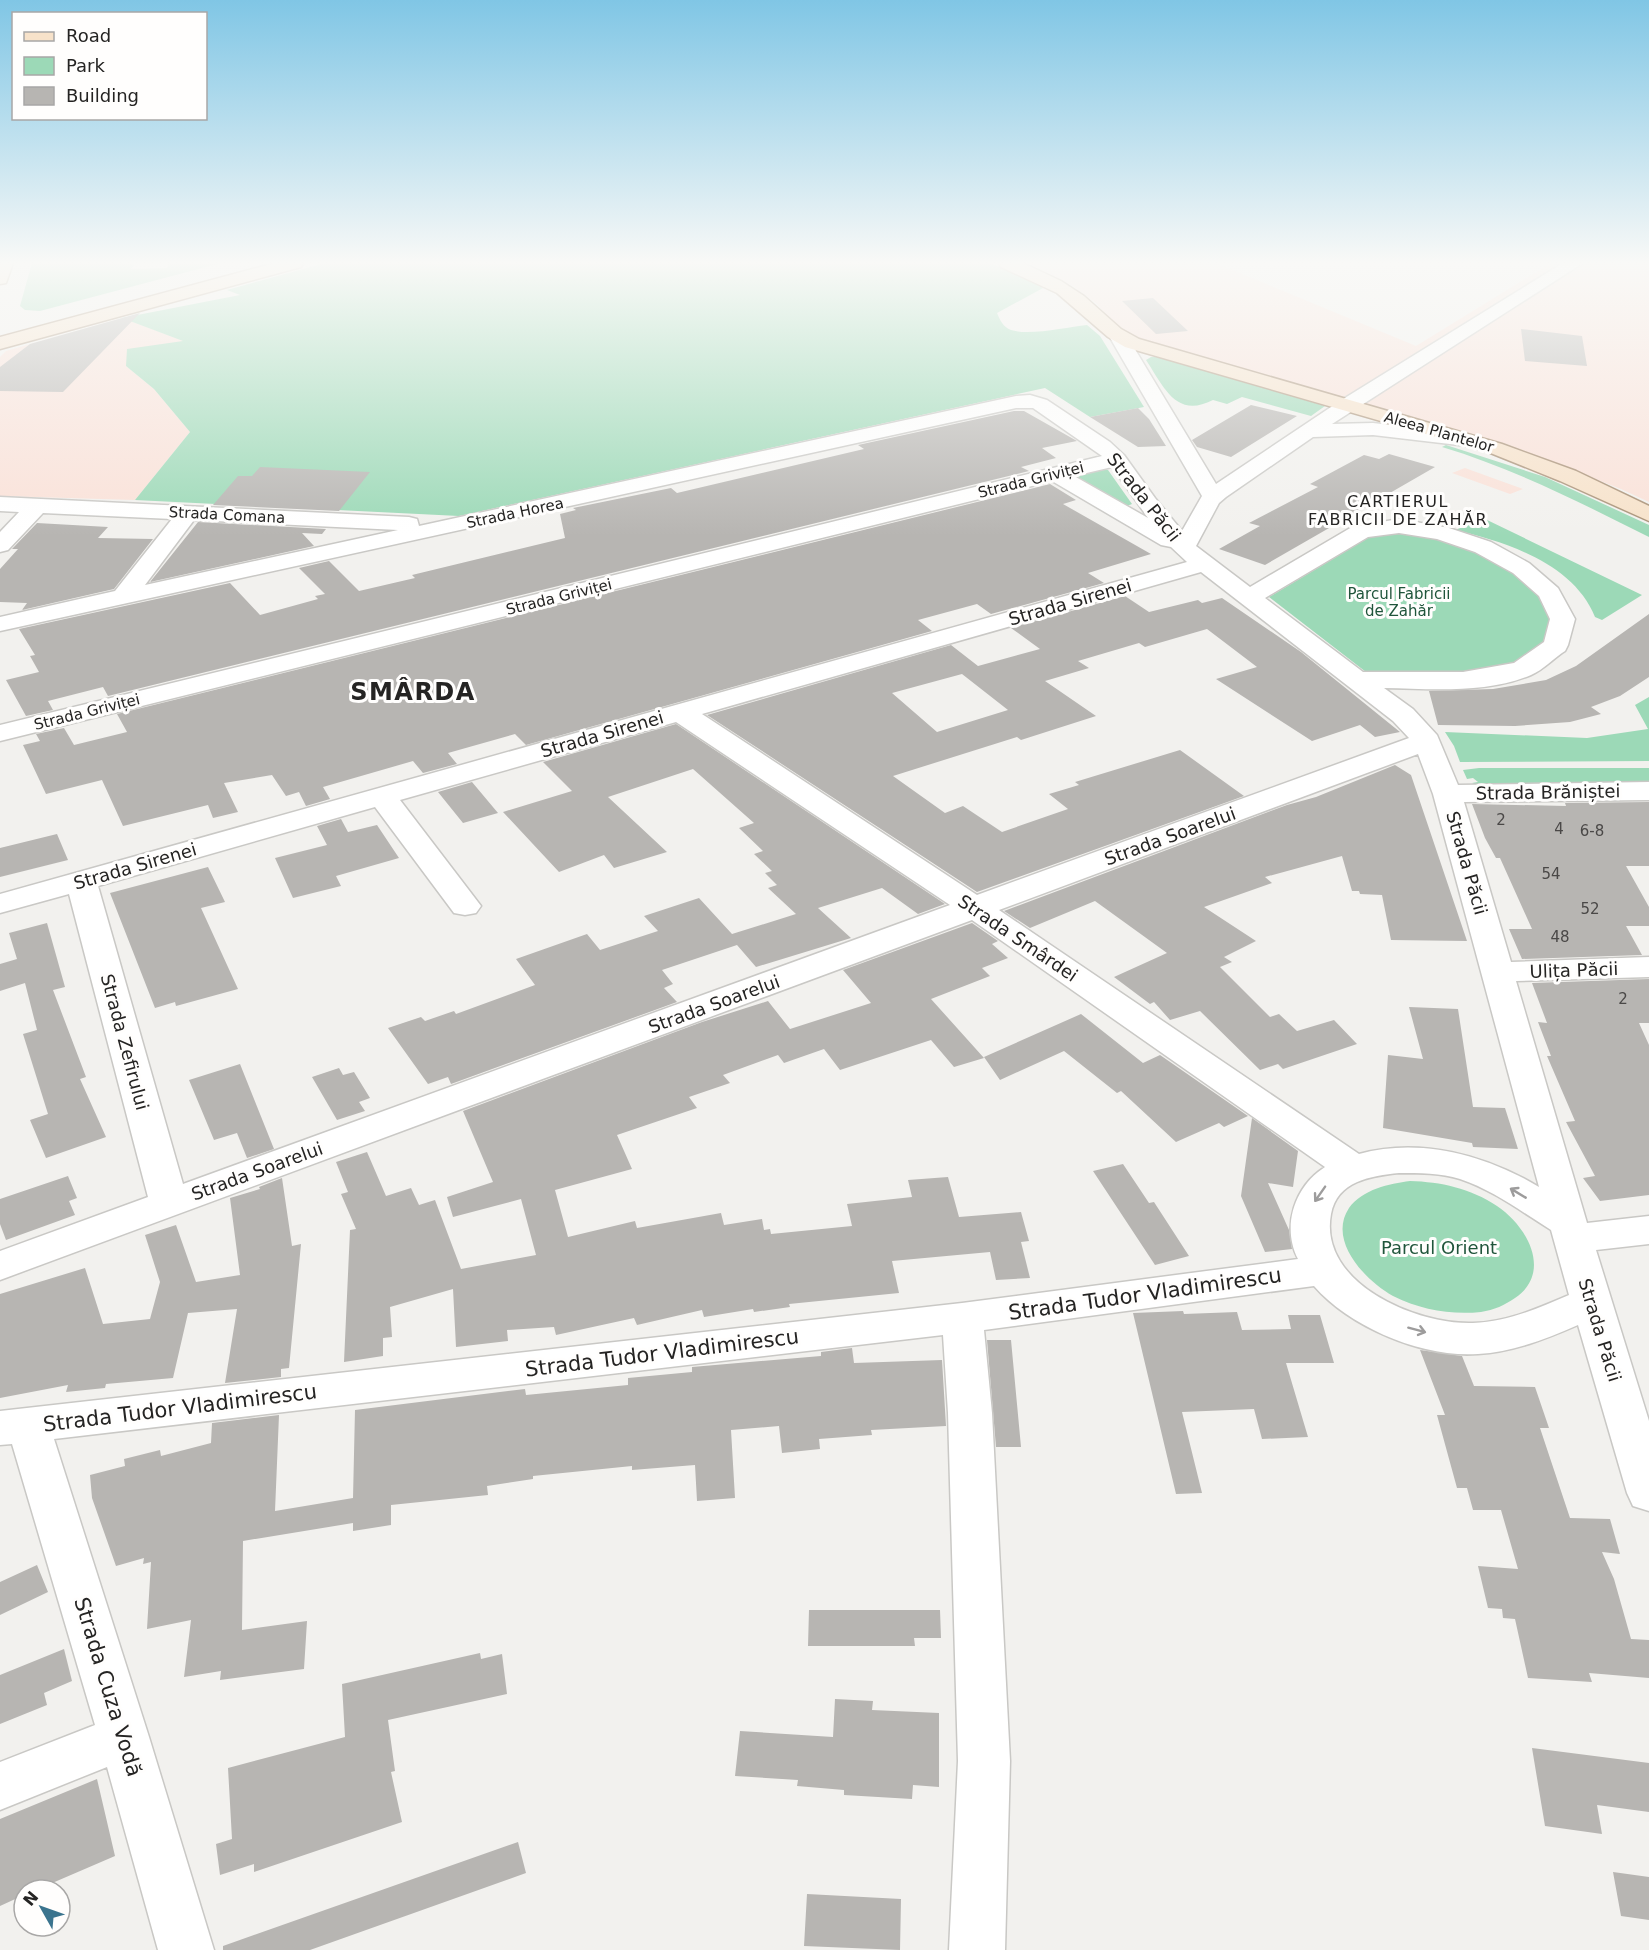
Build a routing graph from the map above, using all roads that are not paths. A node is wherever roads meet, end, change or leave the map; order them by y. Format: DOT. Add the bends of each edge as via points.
graph roads {
  1 [pos="1129,354"];
  2 [pos="1168,354"];
  3 [pos="1429,354"];
  4 [pos="1030,401"];
  5 [pos="1347,405"];
  6 [pos="1308,431"];
  7 [pos="1475,441"];
  8 [pos="1117,459"];
  9 [pos="1055,474"];
  10 [pos="1213,497"];
  11 [pos="0,504"];
  12 [pos="38,506"];
  13 [pos="188,513"];
  14 [pos="1649,514"];
  15 [pos="454,526"];
  16 [pos="0,545"];
  17 [pos="1194,556"];
  18 [pos="1250,597"];
  19 [pos="123,598"];
  20 [pos="0,624"];
  21 [pos="1360,680"];
  22 [pos="680,712"];
  23 [pos="0,733"];
  24 [pos="1427,741"];
  25 [pos="1649,791"];
  26 [pos="1447,794"];
  27 [pos="382,796"];
  28 [pos="81,881"];
  29 [pos="0,904"];
  30 [pos="465,906"];
  31 [pos="974,908"];
  32 [pos="1649,967"];
  33 [pos="1498,972"];
  34 [pos="1353,1168"];
  35 [pos="169,1203"];
  36 [pos="1649,1230"];
  37 [pos="1571,1231"];
  38 [pos="0,1266"];
  39 [pos="1324,1270"];
  40 [pos="1592,1302"];
  41 [pos="962,1318"];
  42 [pos="14,1426"];
  43 [pos="1649,1493"];
  44 [pos="124,1737"];
  45 [pos="0,1786"];
  46 [pos="186,1950"];
  47 [pos="977,1950"];
  1 -- 10 [label="street"];
  2 -- 5 [label="main road, Aleea Plantelor"];
  3 -- 5 [label="street"];
  4 -- 8 [label="street, Strada Păcii" via="1085,433"];
  4 -- 15 [label="street, Strada Horea"];
  5 -- 6 [label="street"];
  5 -- 7 [label="main road, Aleea Plantelor"];
  6 -- 7 [label="street" via="1380,429"];
  6 -- 10 [label="street"];
  7 -- 14 [label="main road, Aleea Plantelor" via="1559,472"];
  8 -- 9 [label="street, Strada Griviței"];
  8 -- 17 [label="street, Strada Păcii" via="1147,503"];
  9 -- 17 [label="street"];
  9 -- 23 [label="street, Strada Griviței"];
  10 -- 17 [label="street"];
  11 -- 12 [label="street, Strada Comana"];
  12 -- 13 [label="street, Strada Comana"];
  12 -- 16 [label="street"];
  13 -- 15 [label="street, Strada Comana"];
  13 -- 19 [label="street"];
  15 -- 19 [label="street, Strada Horea"];
  17 -- 18 [label="street, Strada Păcii"];
  17 -- 22 [label="street, Strada Sirenei"];
  18 -- 21 [label="street, Strada Păcii"];
  18 -- 21 [label="street" via="1363,531 1399,527 1468,537 1523,558 1556,579 1581,609 1583,619 1573,644 1522,670 1477,678"];
  19 -- 20 [label="street, Strada Horea"];
  21 -- 24 [label="street, Strada Păcii" via="1403,714"];
  22 -- 27 [label="street, Strada Sirenei"];
  22 -- 31 [label="street, Strada Smârdei"];
  24 -- 26 [label="street, Strada Păcii"];
  24 -- 31 [label="street, Strada Soarelui"];
  25 -- 26 [label="street, Strada Brăniștei"];
  26 -- 33 [label="street, Strada Păcii"];
  27 -- 28 [label="street, Strada Sirenei"];
  27 -- 30 [label="street"];
  28 -- 29 [label="street, Strada Sirenei"];
  28 -- 35 [label="street, Strada Zefirului"];
  31 -- 34 [label="street, Strada Smârdei"];
  31 -- 35 [label="street, Strada Soarelui"];
  32 -- 33 [label="street, Ulița Păcii"];
  33 -- 37 [label="street, Strada Păcii"];
  37 -- 34 [label="street, one-way" via="1494,1179 1450,1163 1406,1158"];
  34 -- 39 [label="street, one-way" via="1328,1184 1311,1211 1311,1243"];
  35 -- 38 [label="street, Strada Soarelui"];
  36 -- 37 [label="street"];
  37 -- 40 [label="street, Strada Păcii"];
  39 -- 40 [label="street, one-way" via="1352,1299 1371,1311 1416,1331 1459,1339 1501,1336"];
  39 -- 41 [label="street, Strada Tudor Vladimirescu"];
  40 -- 43 [label="street, Strada Păcii"];
  41 -- 42 [label="street, Strada Tudor Vladimirescu"];
  41 -- 47 [label="street" via="970,1413 984,1761"];
  42 -- 44 [label="street, Strada Cuza Vodă"];
  44 -- 45 [label="street"];
  44 -- 46 [label="street, Strada Cuza Vodă"];
}
